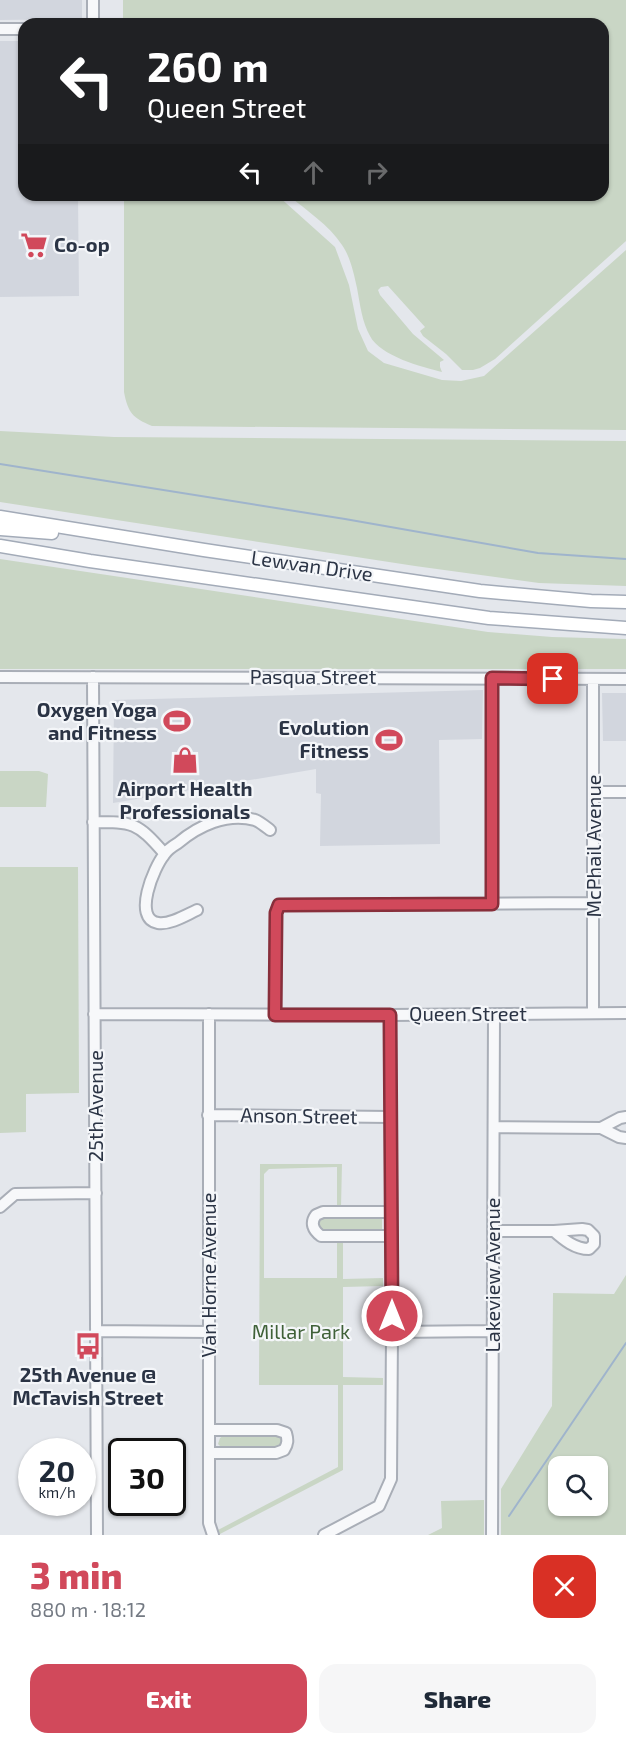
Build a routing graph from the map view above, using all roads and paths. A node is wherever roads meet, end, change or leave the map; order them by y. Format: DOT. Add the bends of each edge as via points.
graph roads {
  1 [pos="93,0"];
  2 [pos="93,18"];
  3 [pos="0,28"];
  4 [pos="18,29"];
  5 [pos="0,517"];
  6 [pos="0,529"];
  7 [pos="137,539"];
  8 [pos="0,546"];
  9 [pos="626,602"];
  10 [pos="626,628"];
  11 [pos="0,677"];
  12 [pos="93,677"];
  13 [pos="492,678"];
  14 [pos="593,679"];
  15 [pos="626,679"];
  16 [pos="594,792"];
  17 [pos="626,792"];
  18 [pos="93,822"];
  19 [pos="270,830"];
  20 [pos="164,854"];
  21 [pos="594,903"];
  22 [pos="492,904"];
  23 [pos="197,910"];
  24 [pos="594,1013"];
  25 [pos="626,1013"];
  26 [pos="94,1014"];
  27 [pos="209,1014"];
  28 [pos="275,1015"];
  29 [pos="390,1015"];
  30 [pos="494,1015"];
  31 [pos="208,1115"];
  32 [pos="626,1117"];
  33 [pos="390,1118"];
  34 [pos="494,1127"];
  35 [pos="601,1128"];
  36 [pos="626,1138"];
  37 [pos="96,1193"];
  38 [pos="0,1207"];
  39 [pos="391,1212"];
  40 [pos="493,1231"];
  41 [pos="554,1232"];
  42 [pos="392,1236"];
  43 [pos="96,1331"];
  44 [pos="493,1331"];
  45 [pos="209,1332"];
  46 [pos="392,1332"];
  47 [pos="210,1430"];
  48 [pos="210,1453"];
  49 [pos="97,1535"];
  50 [pos="213,1535"];
  51 [pos="324,1535"];
  52 [pos="492,1535"];
  1 -- 2 [label="street"];
  3 -- 4 [label="street"];
  5 -- 7 [label="main road, Lewvan Drive"];
  6 -- 7 [label="main road"];
  7 -- 9 [label="main road, Lewvan Drive" via="480,591"];
  8 -- 10 [label="main road, Lewvan Drive" via="489,618"];
  11 -- 12 [label="street, Pasqua Street"];
  12 -- 13 [label="street, Pasqua Street"];
  12 -- 18 [label="street, 25th Avenue"];
  13 -- 14 [label="street, Pasqua Street"];
  13 -- 22 [label="street"];
  14 -- 15 [label="street, Pasqua Street"];
  14 -- 16 [label="street, McPhail Avenue"];
  16 -- 17 [label="street"];
  16 -- 21 [label="street, McPhail Avenue"];
  18 -- 20 [label="street" via="134,825"];
  18 -- 26 [label="street, 25th Avenue"];
  19 -- 20 [label="street" via="257,820 214,822 192,831"];
  20 -- 23 [label="street" via="151,879 148,917 164,924"];
  21 -- 22 [label="street"];
  21 -- 24 [label="street, McPhail Avenue"];
  22 -- 28 [label="street" via="279,905"];
  24 -- 25 [label="street, Queen Street"];
  24 -- 30 [label="street, Queen Street"];
  26 -- 27 [label="street, Queen Street"];
  26 -- 37 [label="street, 25th Avenue"];
  27 -- 28 [label="street, Queen Street"];
  27 -- 31 [label="street, Van Horne Avenue"];
  28 -- 29 [label="street, Queen Street"];
  29 -- 30 [label="street, Queen Street"];
  29 -- 33 [label="street"];
  30 -- 34 [label="street, Lakeview Avenue"];
  31 -- 33 [label="street, Anson Street"];
  31 -- 45 [label="street, Van Horne Avenue"];
  32 -- 35 [label="street"];
  33 -- 39 [label="street"];
  34 -- 35 [label="street"];
  34 -- 40 [label="street, Lakeview Avenue"];
  35 -- 36 [label="street"];
  37 -- 38 [label="street" via="15,1194"];
  37 -- 43 [label="street, 25th Avenue"];
  39 -- 42 [label="street"];
  39 -- 42 [label="street" via="323,1212 313,1219 313,1226 321,1236"];
  40 -- 41 [label="street"];
  40 -- 44 [label="street, Lakeview Avenue"];
  42 -- 46 [label="street"];
  43 -- 45 [label="street"];
  43 -- 49 [label="street, 25th Avenue"];
  44 -- 46 [label="street"];
  44 -- 52 [label="street, Lakeview Avenue"];
  45 -- 47 [label="street, Van Horne Avenue"];
  46 -- 51 [label="street" via="391,1479 379,1506"];
  47 -- 48 [label="street, Van Horne Avenue"];
  47 -- 48 [label="street" via="277,1430 286,1433 288,1445 276,1453"];
  48 -- 50 [label="street, Van Horne Avenue" via="209,1523"];
}
